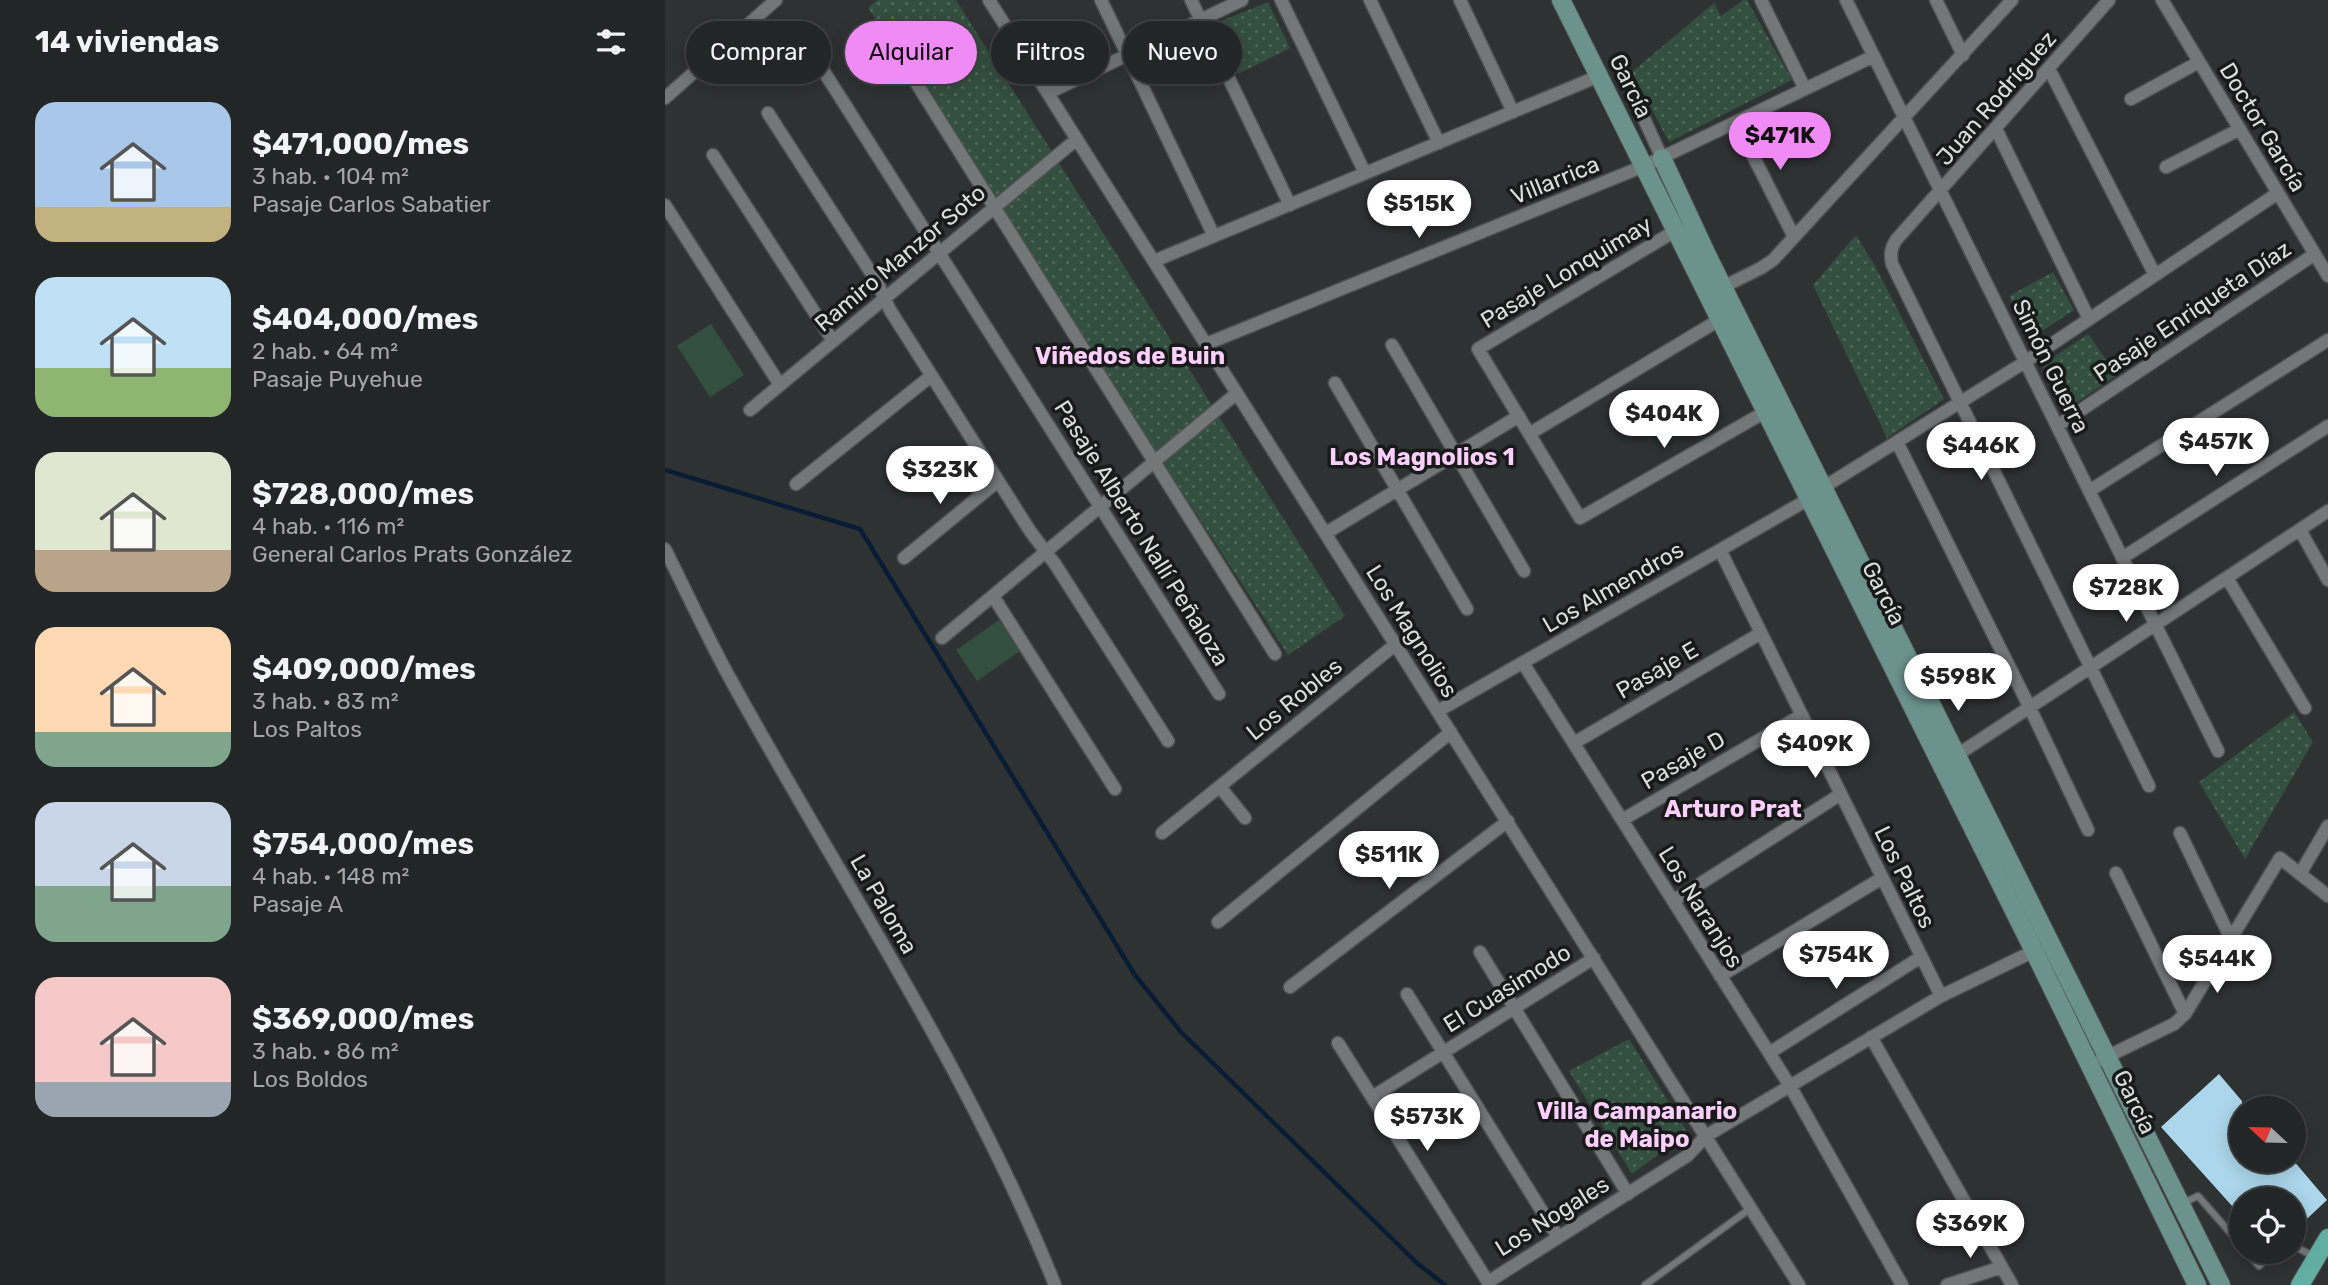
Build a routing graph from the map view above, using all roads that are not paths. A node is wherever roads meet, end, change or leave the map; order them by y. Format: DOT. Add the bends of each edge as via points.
graph roads {
  1 [pos="776,0"];
  2 [pos="989,0"];
  3 [pos="1101,0"];
  4 [pos="1191,0"];
  5 [pos="1242,0"];
  6 [pos="1281,0"];
  7 [pos="1370,0"];
  8 [pos="1460,0"];
  9 [pos="1561,0"];
  10 [pos="1761,0"];
  11 [pos="1846,0"];
  12 [pos="1936,0"];
  13 [pos="2012,0"];
  14 [pos="2109,0"];
  15 [pos="2162,0"];
  16 [pos="1201,20"];
  17 [pos="1123,44"];
  18 [pos="1963,55"];
  19 [pos="1123,56"];
  20 [pos="1874,56"];
  21 [pos="2199,62"];
  22 [pos="2049,68"];
  23 [pos="1599,76"];
  24 [pos="831,83"];
  25 [pos="917,84"];
  26 [pos="1142,84"];
  27 [pos="1629,86"];
  28 [pos="1805,89"];
  29 [pos="1048,93"];
  30 [pos="665,97"];
  31 [pos="2131,99"];
  32 [pos="1513,112"];
  33 [pos="768,113"];
  34 [pos="1905,118"];
  35 [pos="1736,122"];
  36 [pos="1996,129"];
  37 [pos="2240,129"];
  38 [pos="1077,139"];
  39 [pos="1439,143"];
  40 [pos="713,155"];
  41 [pos="1662,158"];
  42 [pos="1644,166"];
  43 [pos="2166,167"];
  44 [pos="1365,173"];
  45 [pos="1941,191"];
  46 [pos="2278,193"];
  47 [pos="665,205"];
  48 [pos="1290,205"];
  49 [pos="995,206"];
  50 [pos="1675,231"];
  51 [pos="1214,236"];
  52 [pos="1794,237"];
  53 [pos="940,252"];
  54 [pos="2315,254"];
  55 [pos="1154,261"];
  56 [pos="2155,275"];
  57 [pos="2328,276"];
  58 [pos="1723,287"];
  59 [pos="884,298"];
  60 [pos="2089,319"];
  61 [pos="1719,320"];
  62 [pos="2328,340"];
  63 [pos="832,341"];
  64 [pos="1206,344"];
  65 [pos="1392,345"];
  66 [pos="2025,362"];
  67 [pos="932,376"];
  68 [pos="1335,383"];
  69 [pos="780,385"];
  70 [pos="1237,393"];
  71 [pos="1960,402"];
  72 [pos="750,410"];
  73 [pos="1765,412"];
  74 [pos="1519,416"];
  75 [pos="2057,426"];
  76 [pos="2328,426"];
  77 [pos="1529,434"];
  78 [pos="1897,442"];
  79 [pos="1456,454"];
  80 [pos="1155,461"];
  81 [pos="998,481"];
  82 [pos="796,484"];
  83 [pos="1824,487"];
  84 [pos="1397,490"];
  85 [pos="2089,491"];
  86 [pos="1809,499"];
  87 [pos="1101,506"];
  88 [pos="2328,511"];
  89 [pos="2300,530"];
  90 [pos="1326,533"];
  91 [pos="665,549"];
  92 [pos="1720,550"];
  93 [pos="1045,552"];
  94 [pos="904,558"];
  95 [pos="2122,558"];
  96 [pos="1524,571"];
  97 [pos="2227,578"];
  98 [pos="2328,580"];
  99 [pos="993,596"];
  100 [pos="1467,609"];
  101 [pos="2155,625"];
  102 [pos="1761,633"];
  103 [pos="943,638"];
  104 [pos="1396,644"];
  105 [pos="1275,653"];
  106 [pos="1523,663"];
  107 [pos="2091,667"];
  108 [pos="1219,694"];
  109 [pos="2030,708"];
  110 [pos="2305,708"];
  111 [pos="1438,711"];
  112 [pos="1802,715"];
  113 [pos="1451,732"];
  114 [pos="1168,741"];
  115 [pos="1574,743"];
  116 [pos="2217,751"];
  117 [pos="1958,755"];
  118 [pos="1942,765"];
  119 [pos="2149,786"];
  120 [pos="1220,787"];
  121 [pos="1115,789"];
  122 [pos="1841,794"];
  123 [pos="1245,818"];
  124 [pos="1622,820"];
  125 [pos="1508,821"];
  126 [pos="2328,826"];
  127 [pos="2088,830"];
  128 [pos="1162,833"];
  129 [pos="2180,833"];
  130 [pos="2116,873"];
  131 [pos="2300,874"];
  132 [pos="1882,878"];
  133 [pos="2328,897"];
  134 [pos="1673,901"];
  135 [pos="1218,922"];
  136 [pos="2231,939"];
  137 [pos="2034,951"];
  138 [pos="1480,952"];
  139 [pos="1921,957"];
  140 [pos="1594,958"];
  141 [pos="1720,976"];
  142 [pos="1290,987"];
  143 [pos="1407,994"];
  144 [pos="1941,996"];
  145 [pos="1514,1008"];
  146 [pos="2185,1014"];
  147 [pos="1871,1037"];
  148 [pos="1338,1043"];
  149 [pos="1443,1053"];
  150 [pos="1769,1053"];
  151 [pos="2108,1057"];
  152 [pos="2090,1065"];
  153 [pos="1790,1086"];
  154 [pos="1371,1097"];
  155 [pos="1706,1136"];
  156 [pos="1628,1194"];
  157 [pos="2181,1204"];
  158 [pos="1751,1208"];
  159 [pos="2229,1232"];
  160 [pos="1558,1237"];
  161 [pos="2328,1238"];
  162 [pos="2306,1253"];
  163 [pos="2316,1258"];
  164 [pos="2002,1267"];
  165 [pos="2306,1283"];
  166 [pos="1055,1285"];
  167 [pos="1645,1285"];
  168 [pos="1798,1285"];
  169 [pos="1902,1285"];
  170 [pos="1947,1285"];
  171 [pos="2012,1285"];
  172 [pos="2197,1285"];
  173 [pos="2221,1285"];
  1 -- 30 [label="street"];
  2 -- 29 [label="street, Los Magnolios"];
  3 -- 17 [label="street"];
  4 -- 16 [label="street"];
  5 -- 16 [label="street"];
  6 -- 44 [label="street"];
  7 -- 39 [label="street"];
  8 -- 32 [label="street"];
  9 -- 23 [label="street, García"];
  10 -- 28 [label="street"];
  11 -- 20 [label="street, Simón Guerra"];
  12 -- 18 [label="street"];
  13 -- 18 [label="street"];
  14 -- 22 [label="street, Juan Rodríguez"];
  15 -- 21 [label="street, Doctor García"];
  16 -- 48 [label="street"];
  18 -- 34 [label="street"];
  19 -- 29 [label="street"];
  20 -- 28 [label="street, Villarrica"];
  20 -- 34 [label="street, Simón Guerra"];
  21 -- 31 [label="street"];
  21 -- 37 [label="street, Doctor García"];
  22 -- 36 [label="street, Juan Rodríguez"];
  22 -- 56 [label="street"];
  23 -- 32 [label="street"];
  23 -- 42 [label="street, García"];
  24 -- 53 [label="street, Pasaje Alberto Nallí Peñaloza"];
  25 -- 49 [label="street"];
  26 -- 51 [label="street"];
  27 -- 41 [label="street, García"];
  28 -- 35 [label="street, Villarrica"];
  29 -- 38 [label="street, Los Magnolios"];
  32 -- 39 [label="street"];
  33 -- 59 [label="street"];
  34 -- 45 [label="street, Simón Guerra"];
  34 -- 52 [label="street"];
  35 -- 41 [label="street, Villarrica"];
  35 -- 52 [label="street"];
  36 -- 45 [label="street, Juan Rodríguez"];
  36 -- 60 [label="street"];
  37 -- 43 [label="street"];
  37 -- 46 [label="street, Doctor García"];
  38 -- 49 [label="street, Ramiro Manzor Soto"];
  38 -- 55 [label="street, Los Magnolios"];
  39 -- 44 [label="street"];
  40 -- 63 [label="street"];
  41 -- 42 [label="street, Villarrica"];
  41 -- 58 [label="street, García"];
  42 -- 50 [label="street, García"];
  42 -- 64 [label="street, Villarrica"];
  44 -- 48 [label="street"];
  45 -- 66 [label="street, Simón Guerra"];
  45 -- 71 [label="street, Juan Rodríguez" via="1896,240 1891,257"];
  46 -- 54 [label="street, Doctor García"];
  46 -- 56 [label="street"];
  47 -- 69 [label="street"];
  48 -- 51 [label="street"];
  49 -- 53 [label="street, Ramiro Manzor Soto"];
  49 -- 80 [label="street"];
  50 -- 61 [label="street, García"];
  50 -- 74 [label="street, Pasaje Lonquimay" via="1478,349"];
  51 -- 55 [label="street"];
  52 -- 58 [label="street" via="1773,260"];
  53 -- 59 [label="street, Ramiro Manzor Soto"];
  53 -- 87 [label="street, Pasaje Alberto Nallí Peñaloza"];
  54 -- 57 [label="street, Doctor García"];
  54 -- 75 [label="street, Pasaje Enriqueta Díaz"];
  55 -- 64 [label="street, Los Magnolios"];
  56 -- 60 [label="street"];
  58 -- 83 [label="street, García"];
  59 -- 63 [label="street, Ramiro Manzor Soto"];
  59 -- 67 [label="street"];
  60 -- 66 [label="street"];
  61 -- 73 [label="street, García"];
  61 -- 77 [label="street"];
  62 -- 85 [label="street"];
  63 -- 69 [label="street, Ramiro Manzor Soto"];
  64 -- 70 [label="street, Los Magnolios"];
  65 -- 79 [label="street"];
  66 -- 71 [label="street"];
  66 -- 75 [label="street, Simón Guerra"];
  67 -- 81 [label="street"];
  67 -- 82 [label="street"];
  68 -- 84 [label="street"];
  69 -- 72 [label="street, Ramiro Manzor Soto"];
  70 -- 80 [label="street"];
  70 -- 90 [label="street, Los Magnolios"];
  71 -- 78 [label="street"];
  71 -- 107 [label="street, Juan Rodríguez"];
  73 -- 77 [label="street" via="1580,518"];
  73 -- 86 [label="street, García"];
  74 -- 77 [label="street"];
  74 -- 79 [label="street"];
  75 -- 85 [label="street, Simón Guerra"];
  76 -- 95 [label="street"];
  78 -- 83 [label="street"];
  78 -- 109 [label="street"];
  79 -- 84 [label="street"];
  79 -- 96 [label="street"];
  80 -- 87 [label="street"];
  80 -- 105 [label="street"];
  81 -- 93 [label="street"];
  81 -- 94 [label="street"];
  83 -- 117 [label="street, García"];
  84 -- 90 [label="street"];
  84 -- 100 [label="street"];
  85 -- 95 [label="street, Simón Guerra"];
  86 -- 92 [label="street, Los Almendros"];
  86 -- 118 [label="street, García"];
  87 -- 93 [label="street"];
  87 -- 108 [label="street, Pasaje Alberto Nallí Peñaloza"];
  88 -- 89 [label="street"];
  89 -- 97 [label="street"];
  89 -- 98 [label="street"];
  90 -- 104 [label="street, Los Magnolios"];
  91 -- 166 [label="street, La Paloma" via="730,680 961,1082"];
  92 -- 102 [label="street, Los Paltos"];
  92 -- 106 [label="street, Los Almendros"];
  93 -- 99 [label="street"];
  93 -- 114 [label="street"];
  95 -- 101 [label="street, Simón Guerra"];
  97 -- 101 [label="street"];
  97 -- 110 [label="street"];
  99 -- 103 [label="street"];
  99 -- 121 [label="street"];
  101 -- 107 [label="street"];
  101 -- 116 [label="street, Simón Guerra"];
  102 -- 112 [label="street, Los Paltos"];
  102 -- 115 [label="street, Pasaje E"];
  104 -- 111 [label="street, Los Magnolios"];
  104 -- 120 [label="street, Los Robles"];
  106 -- 111 [label="street, Los Almendros"];
  106 -- 115 [label="street, Los Naranjos"];
  107 -- 109 [label="street"];
  107 -- 119 [label="street, Juan Rodríguez"];
  109 -- 117 [label="street"];
  109 -- 127 [label="street"];
  111 -- 113 [label="street, Los Magnolios"];
  112 -- 122 [label="street, Los Paltos"];
  112 -- 124 [label="street, Pasaje D"];
  113 -- 125 [label="street, Los Magnolios"];
  113 -- 135 [label="street"];
  115 -- 124 [label="street, Los Naranjos"];
  117 -- 118 [label="street"];
  117 -- 151 [label="street, García"];
  118 -- 137 [label="street, García"];
  120 -- 123 [label="street"];
  120 -- 128 [label="street, Los Robles"];
  122 -- 132 [label="street, Los Paltos"];
  122 -- 134 [label="street"];
  124 -- 134 [label="street, Los Naranjos"];
  125 -- 140 [label="street, Los Magnolios"];
  125 -- 142 [label="street"];
  126 -- 131 [label="street"];
  129 -- 136 [label="street"];
  130 -- 146 [label="street"];
  131 -- 133 [label="street"];
  131 -- 136 [label="street" via="2280,858"];
  132 -- 139 [label="street, Los Paltos"];
  132 -- 141 [label="street"];
  134 -- 141 [label="street, Los Naranjos"];
  136 -- 146 [label="street"];
  137 -- 144 [label="street, Los Nogales"];
  137 -- 152 [label="street, García"];
  138 -- 145 [label="street"];
  139 -- 144 [label="street, Los Paltos"];
  139 -- 150 [label="street"];
  140 -- 145 [label="street, El Cuasimodo"];
  140 -- 155 [label="street, Los Magnolios"];
  141 -- 150 [label="street, Los Naranjos"];
  143 -- 149 [label="street"];
  144 -- 147 [label="street, Los Nogales"];
  145 -- 149 [label="street, El Cuasimodo"];
  145 -- 156 [label="street"];
  146 -- 151 [label="street"];
  147 -- 153 [label="street, Los Nogales"];
  147 -- 164 [label="street"];
  148 -- 154 [label="street"];
  149 -- 154 [label="street, El Cuasimodo"];
  149 -- 160 [label="street"];
  150 -- 153 [label="street, Los Naranjos"];
  151 -- 152 [label="street"];
  151 -- 157 [label="street, García"];
  152 -- 172 [label="street, García"];
  153 -- 155 [label="street, Los Nogales"];
  153 -- 169 [label="street, Los Naranjos"];
  154 -- 160 [label="street, Los Nogales" via="1488,1282"];
  155 -- 156 [label="street, Los Nogales" via="1688,1156"];
  155 -- 158 [label="street, Los Magnolios"];
  156 -- 160 [label="street, Los Nogales"];
  157 -- 159 [label="lane" via="2198,1196"];
  157 -- 173 [label="street, García"];
  158 -- 167 [label="lane"];
  158 -- 168 [label="street, Los Magnolios"];
  161 -- 163 [label="main road"];
  162 -- 163 [label="lane"];
  163 -- 165 [label="main road"];
  164 -- 170 [label="street"];
  164 -- 171 [label="street"];
}
